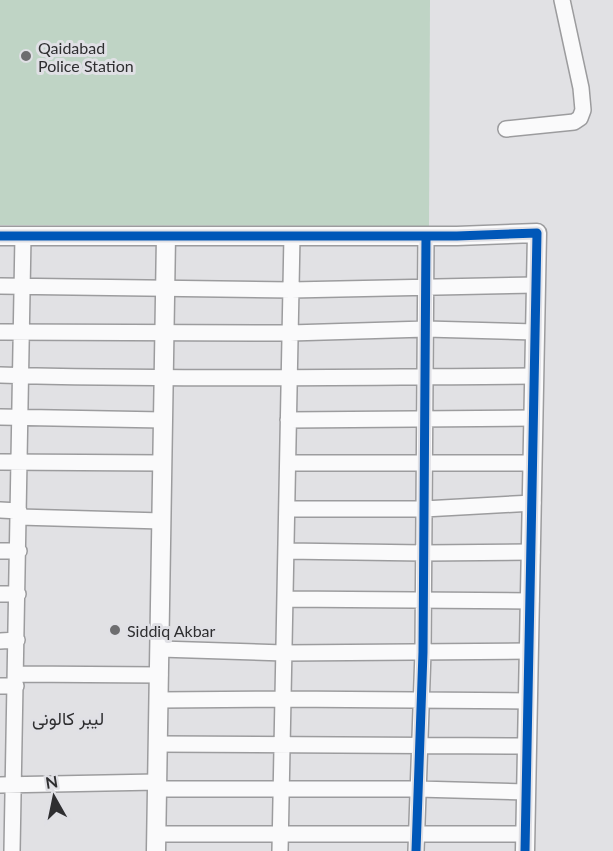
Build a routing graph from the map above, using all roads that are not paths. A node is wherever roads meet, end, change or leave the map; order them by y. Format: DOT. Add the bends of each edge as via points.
graph roads {
  1 [pos="562,0"];
  2 [pos="506,129"];
  3 [pos="0,236"];
  4 [pos="23,236"];
  5 [pos="166,236"];
  6 [pos="292,236"];
  7 [pos="426,236"];
  8 [pos="536,285"];
  9 [pos="0,286"];
  10 [pos="22,286"];
  11 [pos="165,287"];
  12 [pos="426,287"];
  13 [pos="291,290"];
  14 [pos="426,329"];
  15 [pos="0,332"];
  16 [pos="22,332"];
  17 [pos="165,332"];
  18 [pos="535,332"];
  19 [pos="290,333"];
  20 [pos="0,375"];
  21 [pos="21,376"];
  22 [pos="289,376"];
  23 [pos="535,376"];
  24 [pos="425,377"];
  25 [pos="164,379"];
  26 [pos="0,417"];
  27 [pos="20,417"];
  28 [pos="534,418"];
  29 [pos="425,419"];
  30 [pos="163,420"];
  31 [pos="288,420"];
  32 [pos="0,462"];
  33 [pos="20,462"];
  34 [pos="162,462"];
  35 [pos="288,463"];
  36 [pos="533,463"];
  37 [pos="424,464"];
  38 [pos="533,504"];
  39 [pos="287,509"];
  40 [pos="424,509"];
  41 [pos="0,510"];
  42 [pos="19,514"];
  43 [pos="162,521"];
  44 [pos="0,551"];
  45 [pos="19,551"];
  46 [pos="286,551"];
  47 [pos="532,552"];
  48 [pos="424,553"];
  49 [pos="0,594"];
  50 [pos="18,594"];
  51 [pos="285,599"];
  52 [pos="423,599"];
  53 [pos="531,601"];
  54 [pos="17,640"];
  55 [pos="0,641"];
  56 [pos="160,649"];
  57 [pos="530,651"];
  58 [pos="423,652"];
  59 [pos="284,653"];
  60 [pos="160,675"];
  61 [pos="16,680"];
  62 [pos="0,686"];
  63 [pos="284,699"];
  64 [pos="159,700"];
  65 [pos="421,701"];
  66 [pos="528,701"];
  67 [pos="8,734"];
  68 [pos="158,744"];
  69 [pos="283,745"];
  70 [pos="420,746"];
  71 [pos="526,746"];
  72 [pos="7,784"];
  73 [pos="157,786"];
  74 [pos="282,789"];
  75 [pos="418,789"];
  76 [pos="526,792"];
  77 [pos="417,833"];
  78 [pos="281,835"];
  79 [pos="525,842"];
  80 [pos="156,843"];
  81 [pos="12,851"];
  82 [pos="280,851"];
  83 [pos="416,851"];
  1 -- 2 [label="street" via="581,88 580,118 574,122"];
  3 -- 4 [label="street"];
  4 -- 5 [label="street"];
  4 -- 10 [label="street"];
  5 -- 6 [label="street"];
  5 -- 11 [label="street"];
  6 -- 7 [label="street"];
  6 -- 13 [label="street"];
  7 -- 8 [label="street" via="537,233"];
  7 -- 12 [label="street"];
  8 -- 12 [label="street"];
  8 -- 18 [label="street"];
  9 -- 10 [label="street"];
  10 -- 11 [label="street"];
  10 -- 16 [label="street"];
  11 -- 13 [label="street"];
  11 -- 17 [label="street"];
  12 -- 13 [label="street"];
  12 -- 14 [label="street"];
  13 -- 19 [label="street"];
  14 -- 18 [label="street"];
  14 -- 19 [label="street"];
  14 -- 24 [label="street"];
  15 -- 16 [label="street"];
  16 -- 17 [label="street"];
  16 -- 21 [label="street"];
  17 -- 19 [label="street"];
  17 -- 25 [label="street"];
  18 -- 23 [label="street"];
  19 -- 22 [label="street"];
  20 -- 21 [label="street"];
  21 -- 25 [label="street"];
  21 -- 27 [label="street"];
  22 -- 24 [label="street"];
  22 -- 25 [label="street"];
  22 -- 31 [label="street"];
  23 -- 24 [label="street"];
  23 -- 28 [label="street"];
  24 -- 29 [label="street"];
  25 -- 30 [label="street"];
  26 -- 27 [label="street"];
  27 -- 30 [label="street"];
  27 -- 33 [label="street"];
  28 -- 29 [label="street"];
  28 -- 36 [label="street"];
  29 -- 31 [label="street"];
  29 -- 37 [label="street"];
  30 -- 34 [label="street"];
  31 -- 35 [label="street"];
  32 -- 33 [label="street"];
  33 -- 34 [label="street"];
  33 -- 42 [label="street"];
  34 -- 43 [label="street"];
  35 -- 37 [label="street"];
  35 -- 39 [label="street"];
  36 -- 37 [label="street"];
  36 -- 38 [label="street"];
  37 -- 40 [label="street"];
  38 -- 40 [label="street"];
  38 -- 47 [label="street"];
  39 -- 40 [label="street"];
  39 -- 46 [label="street"];
  40 -- 48 [label="street"];
  41 -- 42 [label="street"];
  42 -- 43 [label="street"];
  42 -- 45 [label="street"];
  43 -- 56 [label="street"];
  44 -- 45 [label="street"];
  45 -- 50 [label="street"];
  46 -- 48 [label="street"];
  46 -- 51 [label="street"];
  47 -- 48 [label="street"];
  47 -- 53 [label="street"];
  48 -- 52 [label="street"];
  49 -- 50 [label="street"];
  50 -- 54 [label="street"];
  51 -- 52 [label="street"];
  51 -- 59 [label="street"];
  52 -- 53 [label="street"];
  52 -- 58 [label="street"];
  53 -- 57 [label="street"];
  54 -- 55 [label="street"];
  54 -- 61 [label="street"];
  56 -- 59 [label="street"];
  56 -- 60 [label="street"];
  57 -- 58 [label="street"];
  57 -- 66 [label="street"];
  58 -- 59 [label="street"];
  58 -- 65 [label="street"];
  59 -- 63 [label="street"];
  60 -- 61 [label="street"];
  60 -- 64 [label="street"];
  61 -- 62 [label="street"];
  61 -- 67 [label="street"];
  63 -- 64 [label="street"];
  63 -- 65 [label="street"];
  63 -- 69 [label="street"];
  64 -- 68 [label="street"];
  65 -- 66 [label="street"];
  65 -- 70 [label="street"];
  66 -- 71 [label="street"];
  67 -- 72 [label="street"];
  68 -- 69 [label="street"];
  68 -- 73 [label="street"];
  69 -- 70 [label="street"];
  69 -- 74 [label="street"];
  70 -- 71 [label="street"];
  70 -- 75 [label="street"];
  71 -- 76 [label="street"];
  72 -- 73 [label="street"];
  72 -- 81 [label="street"];
  73 -- 74 [label="street"];
  73 -- 80 [label="street"];
  74 -- 75 [label="street"];
  74 -- 78 [label="street"];
  75 -- 76 [label="street"];
  75 -- 77 [label="street"];
  76 -- 79 [label="street"];
  77 -- 78 [label="street"];
  77 -- 79 [label="street"];
  77 -- 83 [label="street"];
  78 -- 80 [label="street"];
  78 -- 82 [label="street"];
}
